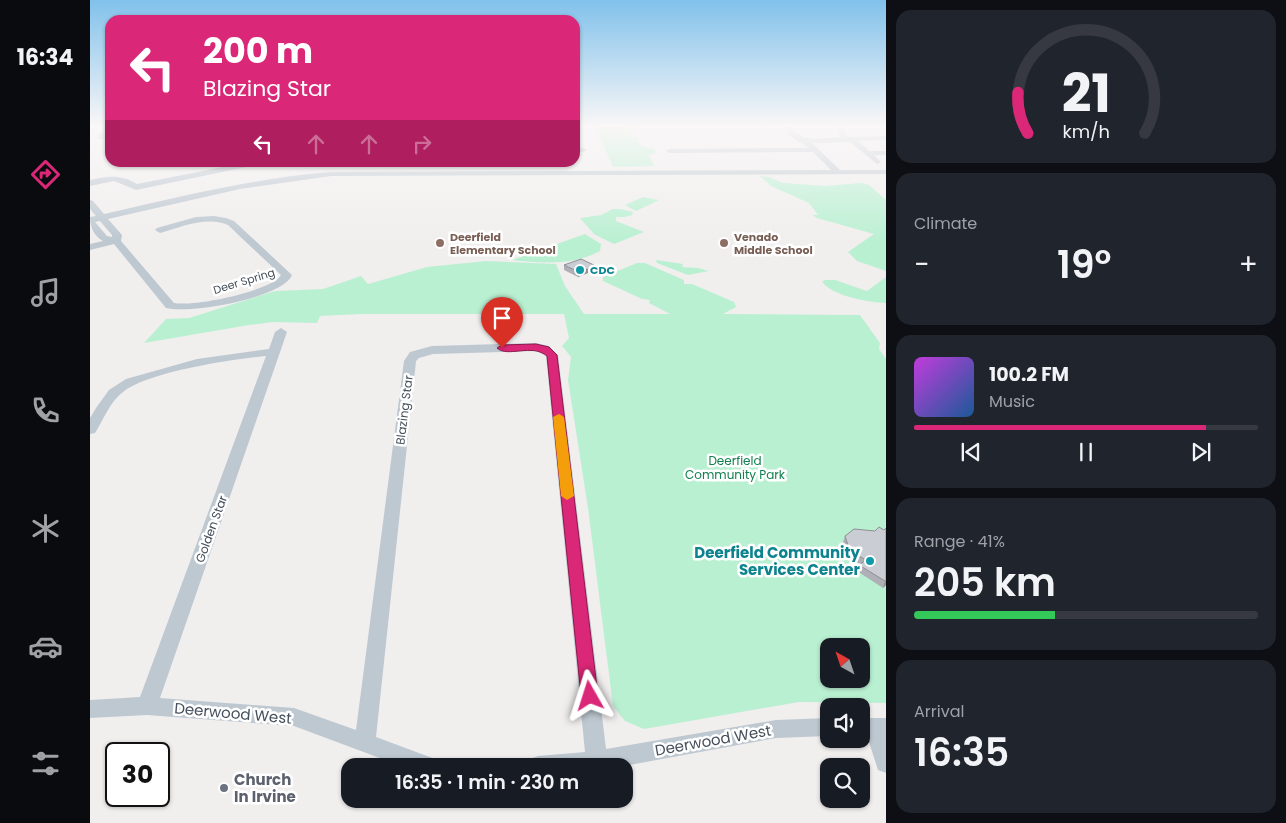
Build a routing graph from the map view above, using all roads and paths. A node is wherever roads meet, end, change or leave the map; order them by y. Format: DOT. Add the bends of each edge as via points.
graph roads {
  1 [pos="830,164"];
  2 [pos="185,167"];
  3 [pos="216,167"];
  4 [pos="419,167"];
  5 [pos="838,172"];
  6 [pos="886,172"];
  7 [pos="418,173"];
  8 [pos="184,176"];
  9 [pos="90,183"];
  10 [pos="90,203"];
  11 [pos="102,217"];
  12 [pos="90,220"];
  13 [pos="160,230"];
  14 [pos="116,241"];
  15 [pos="90,248"];
  16 [pos="281,332"];
  17 [pos="274,352"];
  18 [pos="90,430"];
  19 [pos="147,706"];
  20 [pos="90,709"];
  21 [pos="820,727"];
  22 [pos="874,727"];
  23 [pos="365,743"];
  24 [pos="405,758"];
  25 [pos="597,758"];
  26 [pos="614,758"];
  27 [pos="886,763"];
  1 -- 5 [label="street"];
  2 -- 8 [label="street"];
  3 -- 8 [label="street"];
  4 -- 7 [label="street"];
  5 -- 6 [label="street"];
  5 -- 7 [label="street"];
  7 -- 11 [label="street" via="345,173 279,179"];
  8 -- 9 [label="street" via="140,190 117,178"];
  10 -- 11 [label="street, Deer Spring"];
  11 -- 12 [label="street"];
  11 -- 14 [label="street, Deer Spring" via="117,235"];
  12 -- 14 [label="street, Deer Spring" via="104,238"];
  13 -- 14 [label="street, Deer Spring" via="197,220 222,219 231,223 287,275 285,280 272,287 201,307 175,308"];
  14 -- 15 [label="street"];
  16 -- 17 [label="street, Golden Star"];
  17 -- 18 [label="street" via="216,358 143,376 117,390"];
  17 -- 19 [label="street, Golden Star"];
  19 -- 20 [label="street, Deerwood West"];
  19 -- 23 [label="street, Deerwood West" via="294,717"];
  21 -- 26 [label="street, Deerwood West" via="776,729"];
  22 -- 27 [label="street"];
  23 -- 24 [label="street, Deerwood West"];
  23 -- 25 [label="street, Blazing Star" via="410,361 414,355 432,350 536,347 552,355"];
}
